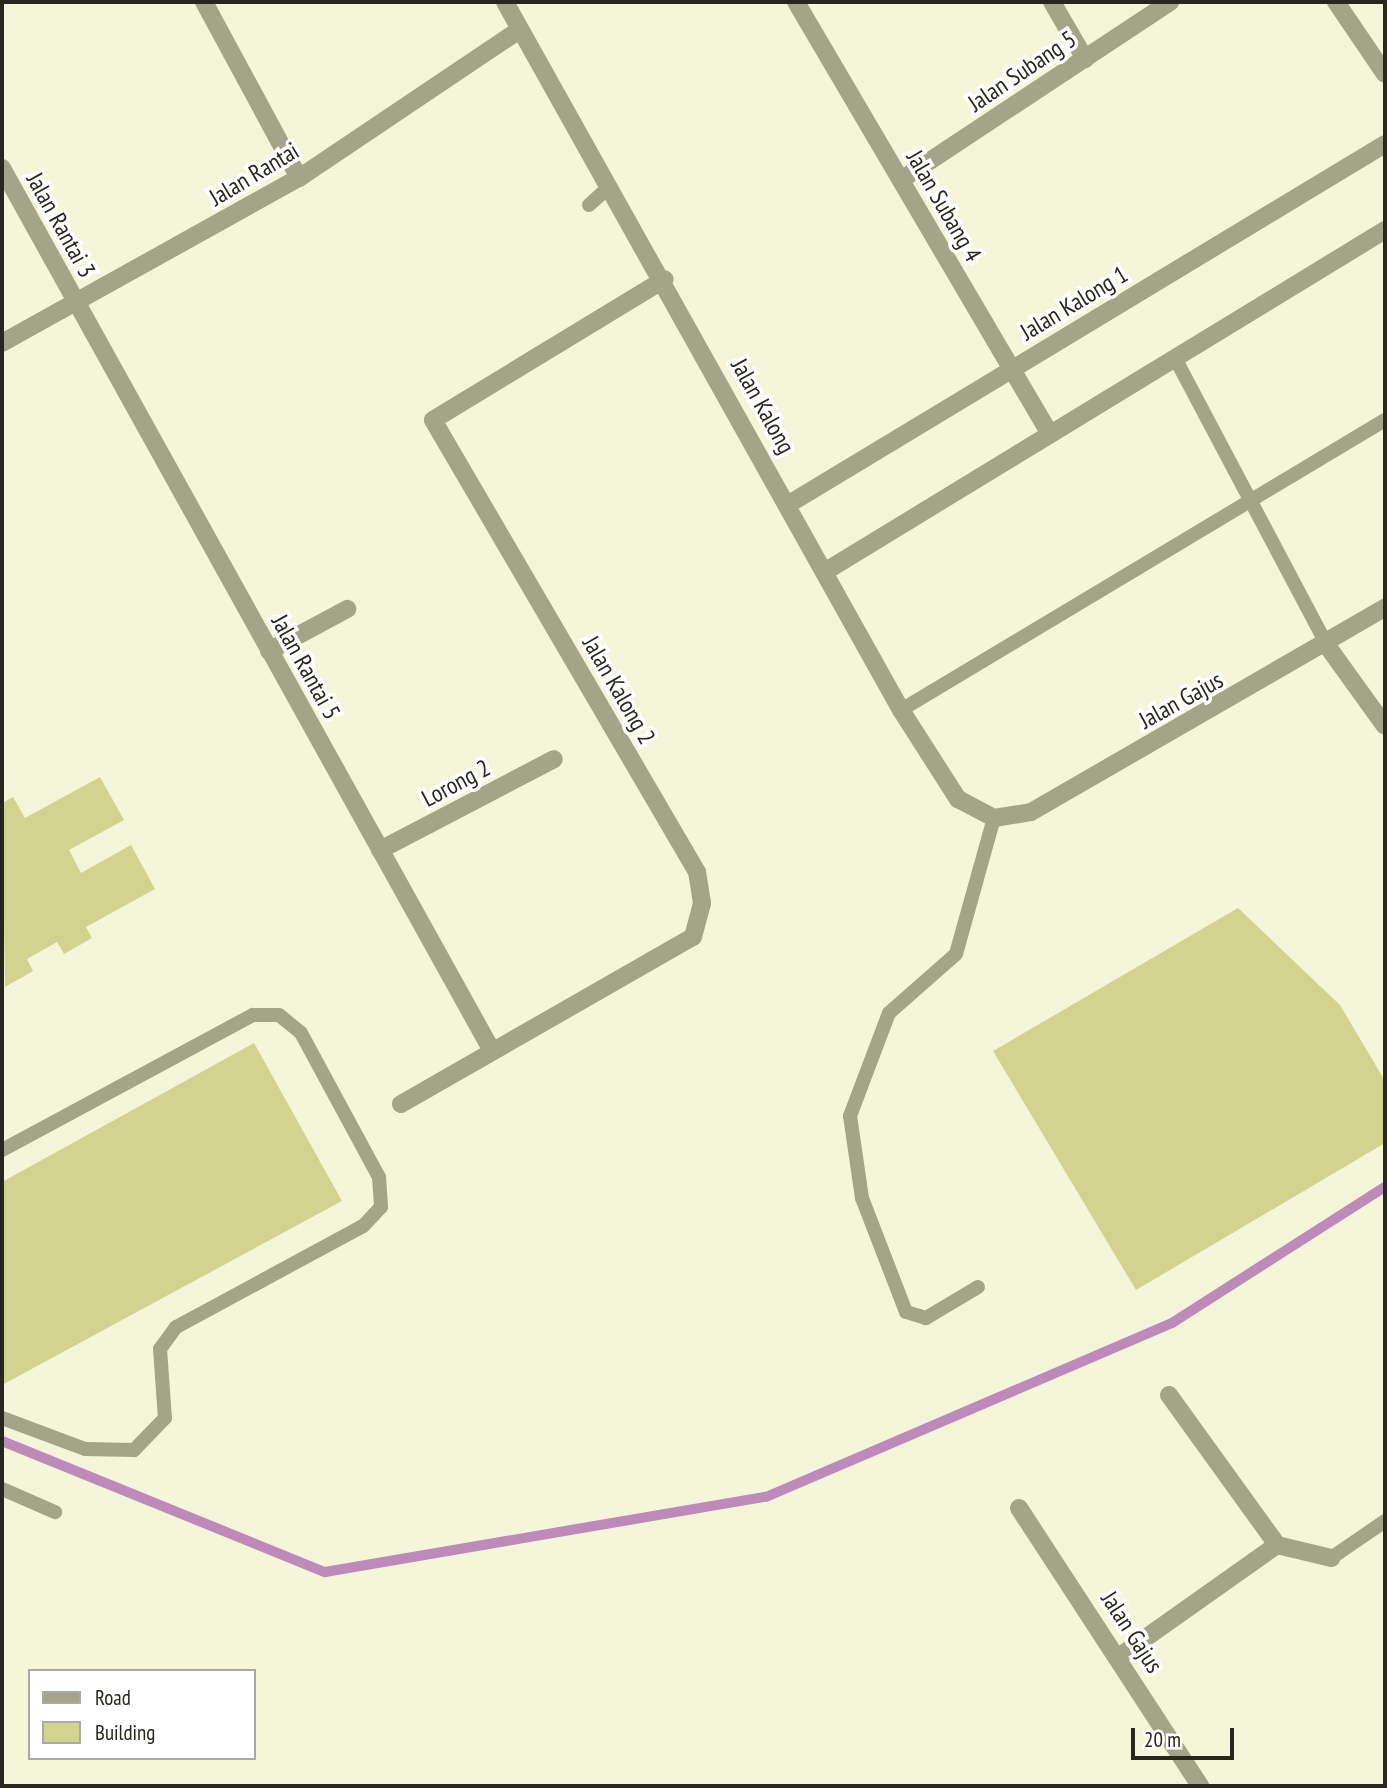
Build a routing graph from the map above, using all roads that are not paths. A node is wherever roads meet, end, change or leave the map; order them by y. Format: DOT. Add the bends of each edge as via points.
graph roads {
  1 [pos="204,2"];
  2 [pos="505,2"];
  3 [pos="796,2"];
  4 [pos="1052,2"];
  5 [pos="1170,2"];
  6 [pos="1336,2"];
  7 [pos="519,30"];
  8 [pos="1085,58"];
  9 [pos="1385,74"];
  10 [pos="1385,144"];
  11 [pos="2,168"];
  12 [pos="299,178"];
  13 [pos="901,180"];
  14 [pos="610,186"];
  15 [pos="589,205"];
  16 [pos="1385,230"];
  17 [pos="665,279"];
  18 [pos="78,306"];
  19 [pos="2,343"];
  20 [pos="1175,358"];
  21 [pos="1012,369"];
  22 [pos="1385,420"];
  23 [pos="1050,434"];
  24 [pos="789,504"];
  25 [pos="1252,504"];
  26 [pos="826,571"];
  27 [pos="1385,608"];
  28 [pos="347,609"];
  29 [pos="1328,647"];
  30 [pos="269,651"];
  31 [pos="901,710"];
  32 [pos="1385,726"];
  33 [pos="554,759"];
  34 [pos="994,818"];
  35 [pos="380,850"];
  36 [pos="492,1051"];
  37 [pos="401,1104"];
  38 [pos="2,1150"];
  39 [pos="978,1287"];
  40 [pos="1169,1395"];
  41 [pos="2,1418"];
  42 [pos="2,1489"];
  43 [pos="1019,1508"];
  44 [pos="55,1512"];
  45 [pos="1385,1521"];
  46 [pos="1277,1545"];
  47 [pos="1331,1558"];
  48 [pos="1120,1656"];
  49 [pos="1200,1786"];
  1 -- 12 [label="street"];
  2 -- 7 [label="street, Jalan Kalong"];
  3 -- 13 [label="street, Jalan Subang 4"];
  4 -- 8 [label="street"];
  5 -- 8 [label="street, Jalan Subang 5"];
  6 -- 9 [label="street"];
  7 -- 12 [label="street, Jalan Rantai"];
  7 -- 14 [label="street, Jalan Kalong"];
  8 -- 13 [label="street, Jalan Subang 5"];
  10 -- 21 [label="street, Jalan Kalong 1"];
  11 -- 18 [label="street, Jalan Rantai 3"];
  12 -- 18 [label="street, Jalan Rantai"];
  13 -- 21 [label="street, Jalan Subang 4"];
  14 -- 15 [label="lane"];
  14 -- 17 [label="street, Jalan Kalong"];
  16 -- 20 [label="street"];
  17 -- 24 [label="street, Jalan Kalong"];
  17 -- 36 [label="street, Jalan Kalong 2" via="433,420 697,872 702,903 693,937"];
  18 -- 19 [label="street, Jalan Rantai"];
  18 -- 30 [label="street, Jalan Rantai 5"];
  20 -- 23 [label="street"];
  20 -- 25 [label="lane"];
  21 -- 23 [label="street, Jalan Subang 4"];
  21 -- 24 [label="street, Jalan Kalong 1"];
  22 -- 25 [label="lane"];
  23 -- 26 [label="street"];
  24 -- 26 [label="street, Jalan Kalong"];
  25 -- 29 [label="lane"];
  25 -- 31 [label="lane"];
  26 -- 31 [label="street, Jalan Kalong"];
  27 -- 29 [label="street, Jalan Gajus"];
  28 -- 30 [label="street"];
  29 -- 32 [label="street"];
  29 -- 34 [label="street, Jalan Gajus" via="1031,812"];
  30 -- 35 [label="street, Jalan Rantai 5"];
  31 -- 34 [label="street, Jalan Kalong" via="958,799"];
  33 -- 35 [label="street, Lorong 2"];
  34 -- 39 [label="lane" via="956,954 890,1013 850,1116 862,1198 905,1312 926,1318"];
  35 -- 36 [label="street, Jalan Rantai 5"];
  36 -- 37 [label="street, Jalan Kalong 2"];
  38 -- 41 [label="lane" via="253,1015 279,1015 301,1033 379,1177 381,1208 363,1226 176,1327 160,1349 165,1418 134,1450 85,1449"];
  40 -- 46 [label="street"];
  42 -- 44 [label="lane"];
  43 -- 48 [label="street, Jalan Gajus"];
  45 -- 47 [label="lane"];
  46 -- 47 [label="street"];
  46 -- 48 [label="street"];
  48 -- 49 [label="street, Jalan Gajus"];
}
